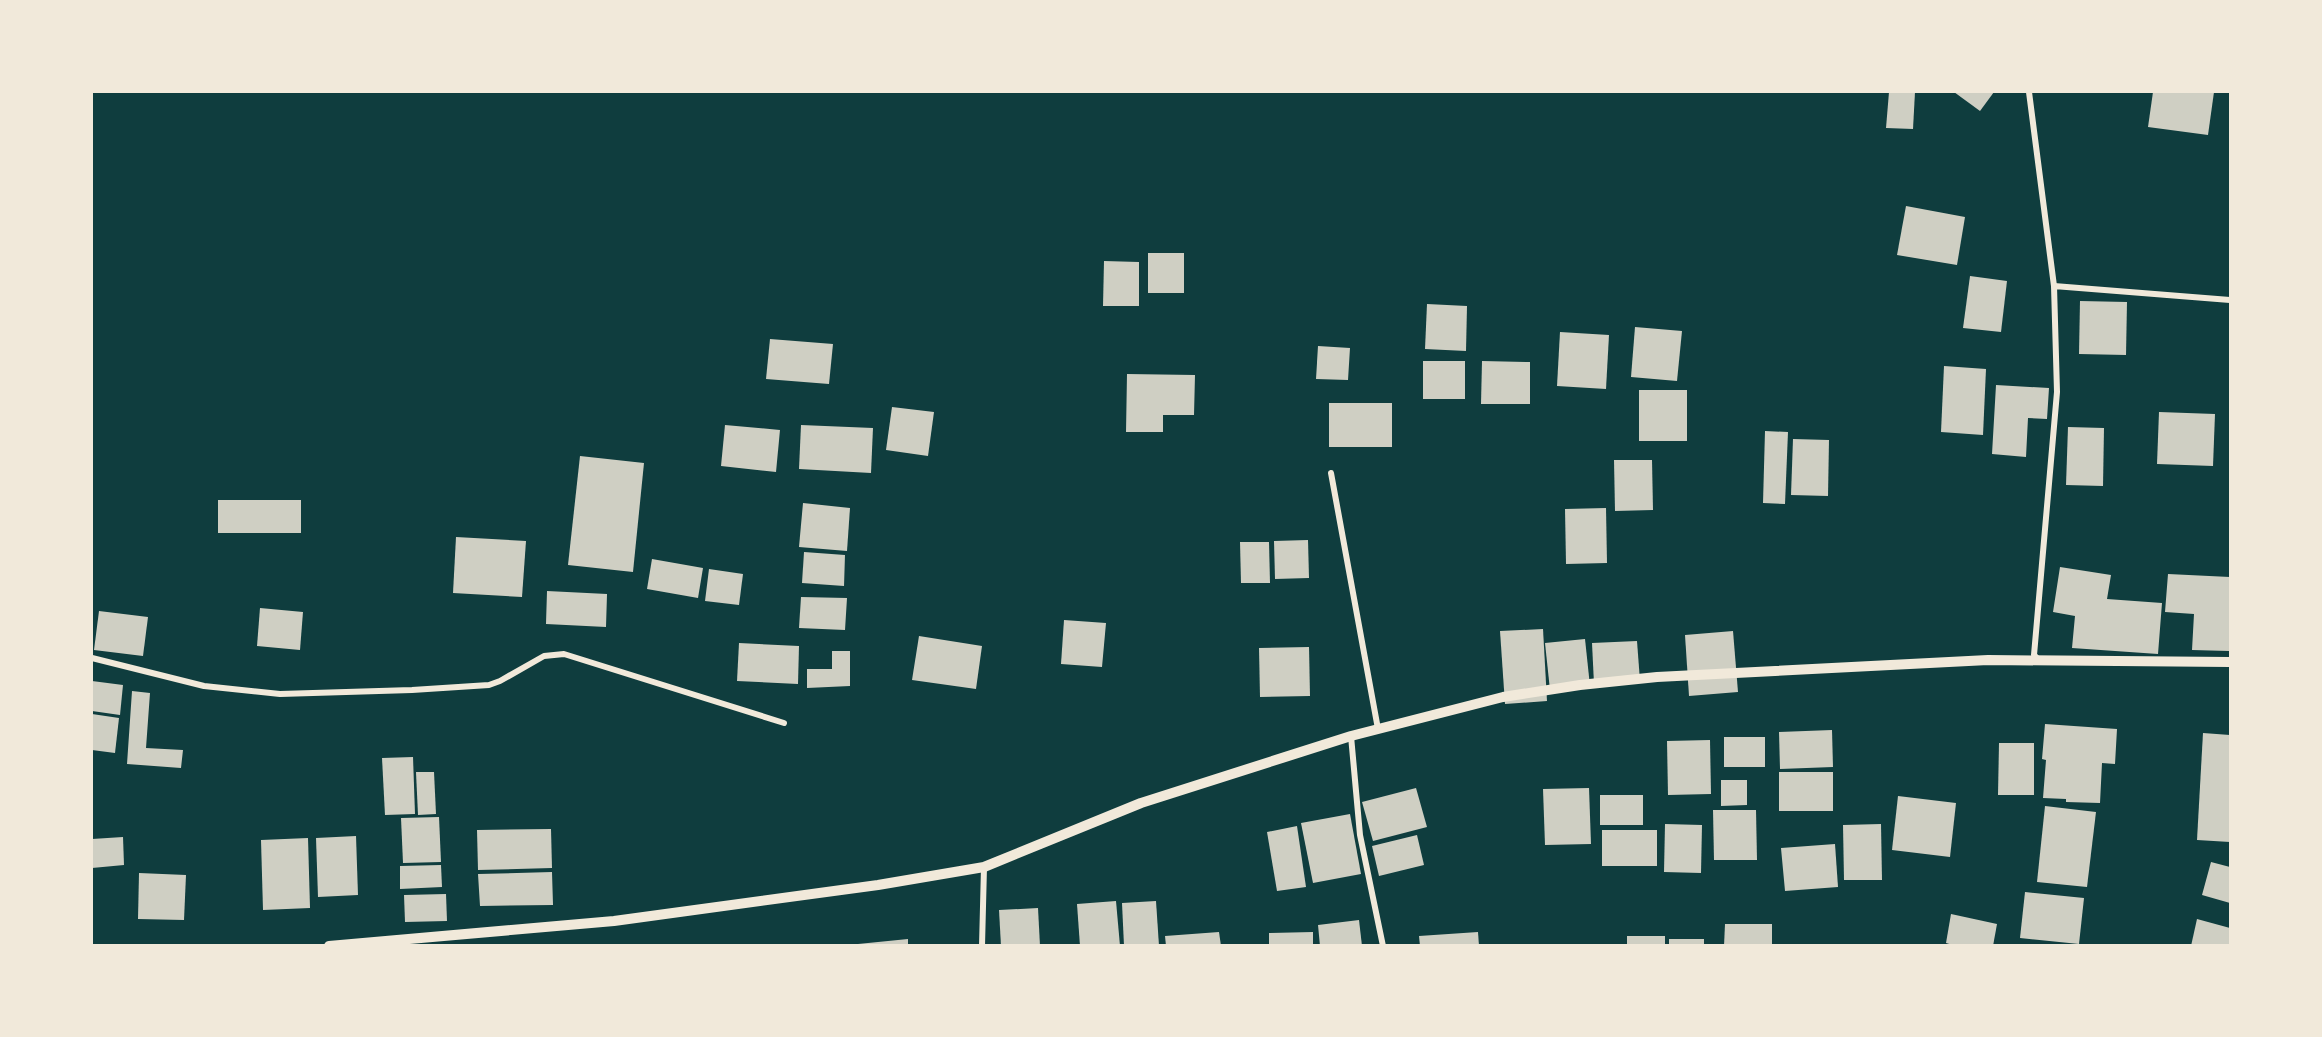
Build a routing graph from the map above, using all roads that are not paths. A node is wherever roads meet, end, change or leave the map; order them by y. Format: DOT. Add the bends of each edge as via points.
graph roads {
  1 [pos="2029,92"];
  2 [pos="2054,286"];
  3 [pos="2230,300"];
  4 [pos="1331,473"];
  5 [pos="92,658"];
  6 [pos="2039,660"];
  7 [pos="2230,662"];
  8 [pos="784,723"];
  9 [pos="1378,729"];
  10 [pos="1351,736"];
  11 [pos="984,867"];
  12 [pos="434,941"];
  13 [pos="329,945"];
  14 [pos="982,945"];
  15 [pos="1383,945"];
  1 -- 2 [label="street"];
  2 -- 3 [label="street"];
  2 -- 6 [label="street" via="2057,392 2034,655"];
  4 -- 9 [label="street"];
  5 -- 8 [label="street" via="204,686 280,694 489,685 544,656 564,654"];
  6 -- 7 [label="street"];
  6 -- 9 [label="street" via="1680,676 1591,684 1503,697"];
  9 -- 10 [label="street"];
  10 -- 11 [label="street" via="1141,803"];
  10 -- 15 [label="street" via="1360,835"];
  11 -- 12 [label="street" via="614,921"];
  11 -- 14 [label="street"];
  12 -- 13 [label="street"];
}
